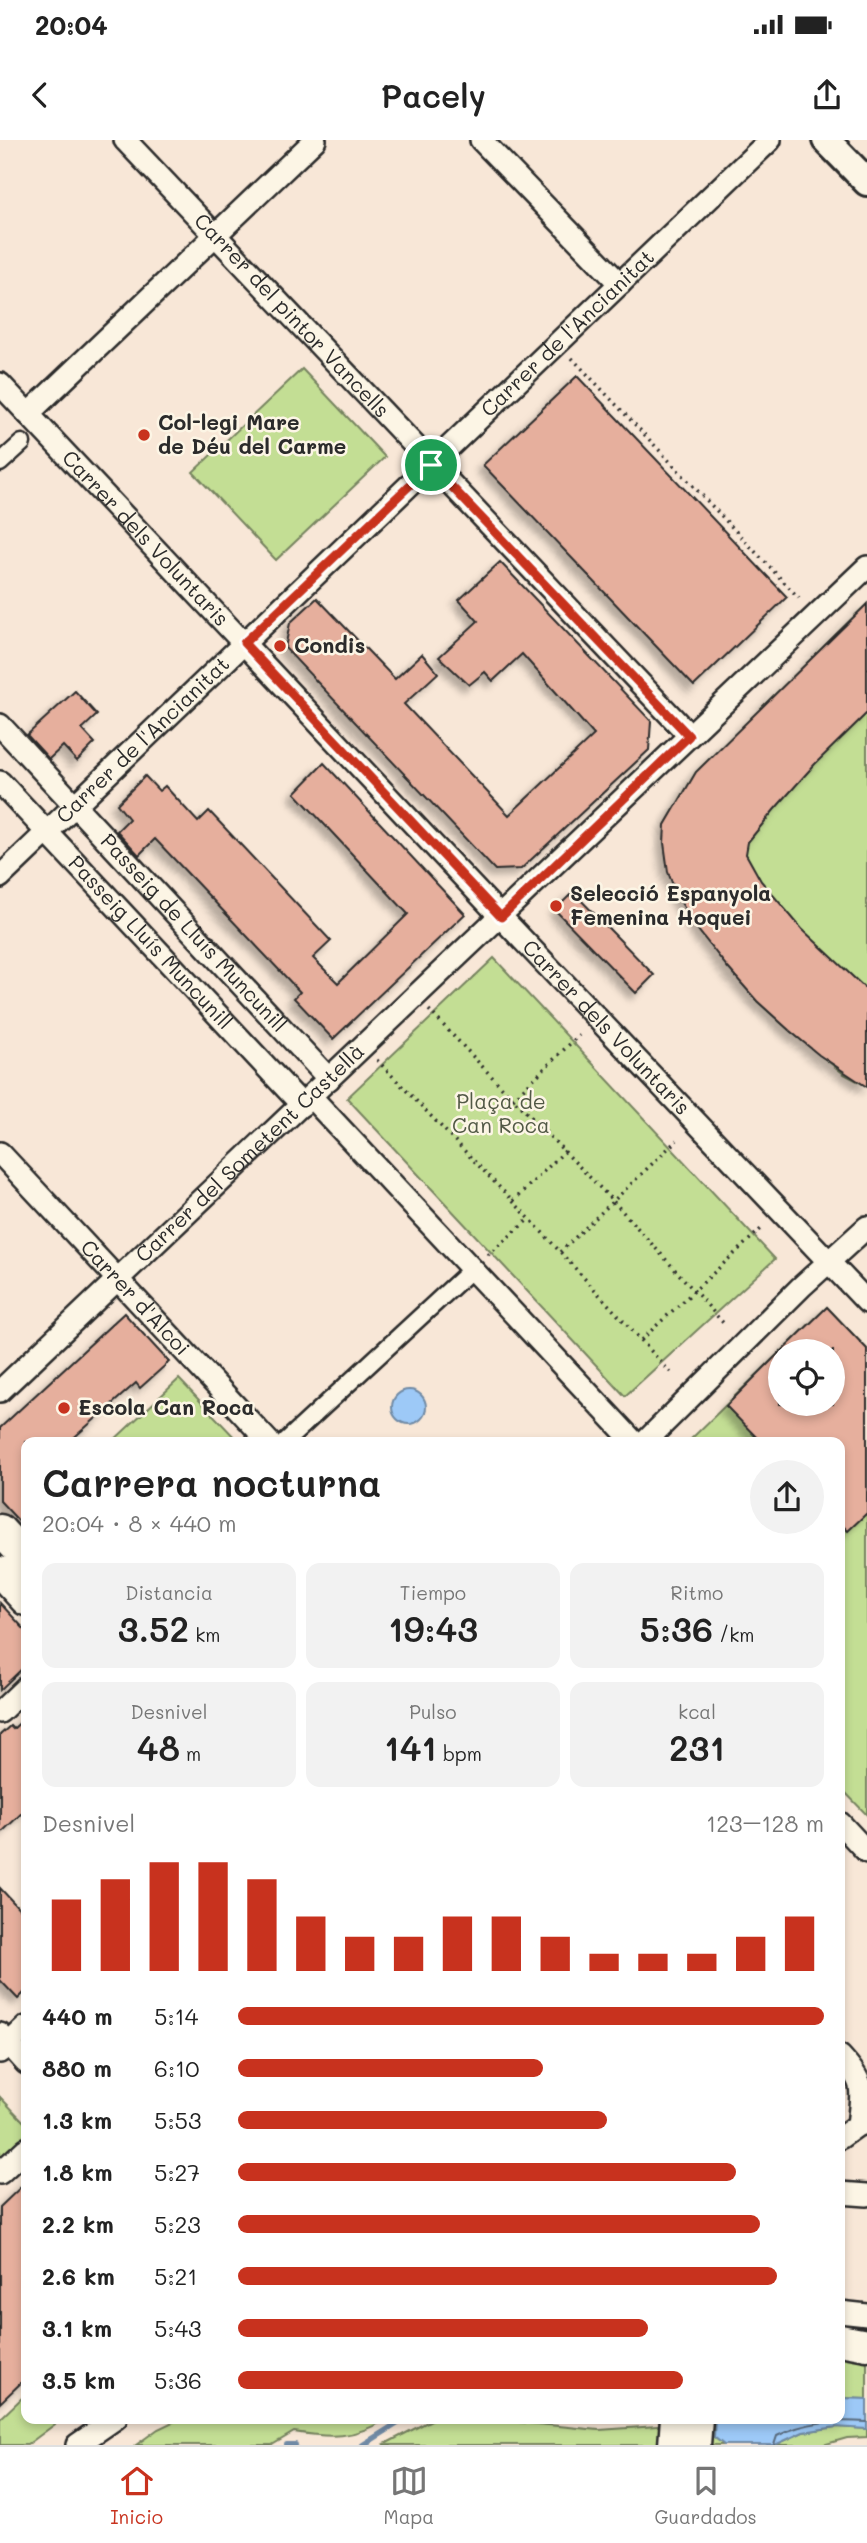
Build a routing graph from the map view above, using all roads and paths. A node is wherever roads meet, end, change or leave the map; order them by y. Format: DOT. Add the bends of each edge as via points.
graph roads {
  1 [pos="125,140"];
  2 [pos="315,140"];
  3 [pos="481,140"];
  4 [pos="770,140"];
  5 [pos="827,140"];
  6 [pos="867,183"];
  7 [pos="214,236"];
  8 [pos="620,284"];
  9 [pos="568,354"];
  10 [pos="0,384"];
  11 [pos="28,414"];
  12 [pos="22,443"];
  13 [pos="0,463"];
  14 [pos="431,465"];
  15 [pos="867,567"];
  16 [pos="799,598"];
  17 [pos="244,643"];
  18 [pos="0,725"];
  19 [pos="689,736"];
  20 [pos="0,782"];
  21 [pos="75,806"];
  22 [pos="47,832"];
  23 [pos="0,877"];
  24 [pos="501,917"];
  25 [pos="429,1010"];
  26 [pos="579,1035"];
  27 [pos="377,1060"];
  28 [pos="329,1079"];
  29 [pos="513,1100"];
  30 [pos="306,1101"];
  31 [pos="677,1140"];
  32 [pos="565,1152"];
  33 [pos="0,1153"];
  34 [pos="513,1201"];
  35 [pos="613,1201"];
  36 [pos="530,1219"];
  37 [pos="867,1227"];
  38 [pos="761,1229"];
  39 [pos="559,1252"];
  40 [pos="479,1262"];
  41 [pos="830,1262"];
  42 [pos="117,1278"];
  43 [pos="694,1291"];
  44 [pos="867,1301"];
  45 [pos="726,1326"];
  46 [pos="641,1340"];
  47 [pos="672,1374"];
  48 [pos="0,1391"];
  49 [pos="264,1437"];
  50 [pos="290,1437"];
  51 [pos="630,1437"];
  52 [pos="650,1437"];
  53 [pos="0,1530"];
  54 [pos="21,1553"];
  55 [pos="0,1572"];
  56 [pos="21,1595"];
  57 [pos="21,1692"];
  58 [pos="0,1712"];
  59 [pos="845,1828"];
  60 [pos="867,1852"];
  61 [pos="21,2030"];
  62 [pos="3,2043"];
  63 [pos="21,2059"];
  64 [pos="845,2061"];
  65 [pos="862,2077"];
  66 [pos="862,2124"];
  67 [pos="845,2135"];
  68 [pos="21,2154"];
  69 [pos="0,2173"];
  70 [pos="845,2193"];
  71 [pos="867,2195"];
  72 [pos="845,2313"];
  73 [pos="867,2315"];
  74 [pos="845,2341"];
  75 [pos="867,2345"];
  76 [pos="108,2424"];
  77 [pos="676,2424"];
  78 [pos="697,2424"];
  79 [pos="78,2445"];
  80 [pos="674,2445"];
  81 [pos="695,2445"];
  1 -- 7 [label="street, Carrer del pintor Vancells"];
  2 -- 7 [label="street"];
  3 -- 8 [label="street"];
  4 -- 8 [label="street, Carrer de l'Ancianitat"];
  5 -- 6 [label="street"];
  7 -- 11 [label="street"];
  7 -- 14 [label="street, Carrer del pintor Vancells"];
  8 -- 14 [label="street, Carrer de l'Ancianitat"];
  9 -- 16 [label="path"];
  10 -- 11 [label="street, Carrer dels Voluntaris"];
  11 -- 17 [label="street, Carrer dels Voluntaris"];
  12 -- 13 [label="street"];
  14 -- 17 [label="street, Carrer de l'Ancianitat"];
  14 -- 19 [label="street, Carrer del pintor Vancells"];
  15 -- 19 [label="street, Carrer del Sometent Castellà"];
  17 -- 21 [label="street, Carrer de l'Ancianitat"];
  17 -- 24 [label="street, Carrer dels Voluntaris"];
  18 -- 21 [label="street, Passeig de Lluís Muncunill"];
  19 -- 24 [label="street, Carrer del Sometent Castellà"];
  20 -- 22 [label="street, Passeig Lluís Muncunill"];
  21 -- 22 [label="street, Carrer de l'Ancianitat"];
  21 -- 28 [label="street, Passeig de Lluís Muncunill"];
  22 -- 23 [label="street, Carrer de l'Ancianitat"];
  22 -- 30 [label="street, Passeig Lluís Muncunill"];
  24 -- 28 [label="street, Carrer del Sometent Castellà"];
  24 -- 41 [label="street, Carrer dels Voluntaris"];
  25 -- 29 [label="path"];
  26 -- 29 [label="path"];
  27 -- 34 [label="path"];
  28 -- 30 [label="street, Carrer del Sometent Castellà"];
  29 -- 32 [label="path"];
  30 -- 40 [label="street"];
  30 -- 42 [label="street, Carrer del Sometent Castellà"];
  31 -- 35 [label="path"];
  32 -- 34 [label="path"];
  32 -- 35 [label="path"];
  33 -- 42 [label="street, Carrer d'Alcoi"];
  34 -- 36 [label="path"];
  35 -- 39 [label="path"];
  35 -- 43 [label="path"];
  36 -- 39 [label="path"];
  36 -- 40 [label="path"];
  37 -- 41 [label="street"];
  38 -- 43 [label="path"];
  39 -- 46 [label="path"];
  40 -- 50 [label="street"];
  40 -- 51 [label="street"];
  41 -- 44 [label="street, Carrer dels Voluntaris"];
  41 -- 52 [label="street"];
  42 -- 48 [label="street, Carrer del Sometent Castellà"];
  42 -- 49 [label="street, Carrer d'Alcoi"];
  43 -- 45 [label="path"];
  43 -- 46 [label="path"];
  46 -- 47 [label="path"];
  53 -- 54 [label="main road"];
  55 -- 56 [label="main road"];
  57 -- 58 [label="street"];
  59 -- 60 [label="street"];
  61 -- 62 [label="street"];
  62 -- 63 [label="street"];
  64 -- 65 [label="street"];
  65 -- 66 [label="street"];
  66 -- 67 [label="street"];
  68 -- 69 [label="street"];
  70 -- 71 [label="street"];
  72 -- 73 [label="street"];
  74 -- 75 [label="main road"];
  76 -- 79 [label="street"];
  77 -- 80 [label="main road"];
  78 -- 81 [label="main road"];
}
